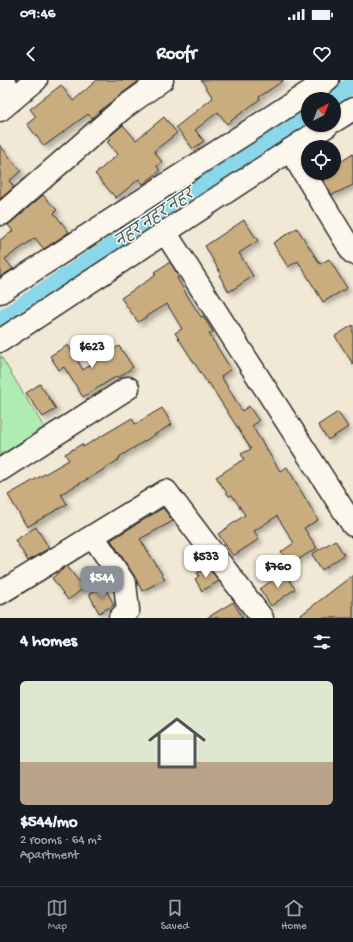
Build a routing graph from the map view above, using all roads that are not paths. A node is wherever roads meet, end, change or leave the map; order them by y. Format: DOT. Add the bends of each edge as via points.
graph roads {
  1 [pos="2,80"];
  2 [pos="36,80"];
  3 [pos="162,80"];
  4 [pos="316,83"];
  5 [pos="8,104"];
  6 [pos="353,108"];
  7 [pos="341,116"];
  8 [pos="317,132"];
  9 [pos="290,150"];
  10 [pos="2,214"];
  11 [pos="165,232"];
  12 [pos="353,253"];
  13 [pos="0,292"];
  14 [pos="0,341"];
  15 [pos="128,388"];
  16 [pos="0,470"];
  17 [pos="353,525"];
  18 [pos="93,536"];
  19 [pos="0,593"];
  20 [pos="120,618"];
  21 [pos="262,618"];
  1 -- 5 [label="street"];
  2 -- 5 [label="street"];
  3 -- 10 [label="street" via="122,108"];
  4 -- 13 [label="street"];
  6 -- 7 [label="street"];
  8 -- 9 [label="street"];
  9 -- 11 [label="street"];
  9 -- 12 [label="street"];
  11 -- 14 [label="street"];
  11 -- 17 [label="street"];
  15 -- 16 [label="street"];
  18 -- 19 [label="street"];
  18 -- 20 [label="street" via="125,584 128,610"];
  18 -- 21 [label="street" via="166,491"];
}
